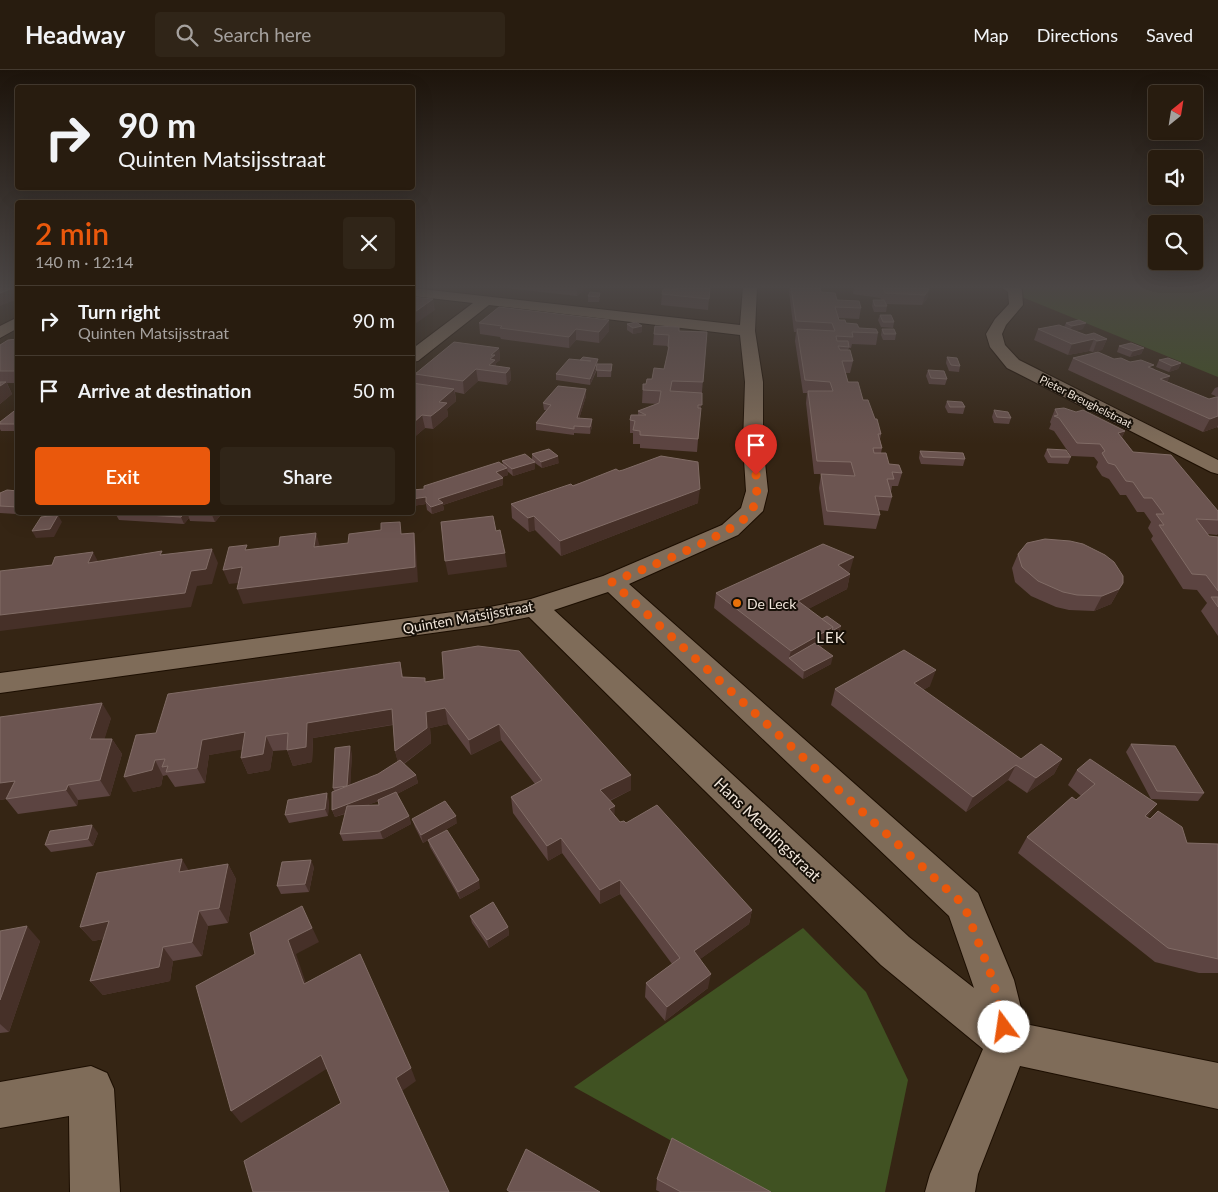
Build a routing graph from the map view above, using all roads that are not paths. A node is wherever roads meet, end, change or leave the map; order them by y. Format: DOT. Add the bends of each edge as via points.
graph roads {
  1 [pos="435,339"];
  2 [pos="748,339"];
  3 [pos="994,339"];
  4 [pos="415,355"];
  5 [pos="1218,468"];
  6 [pos="612,582"];
  7 [pos="535,606"];
  8 [pos="0,683"];
  9 [pos="1008,1042"];
  10 [pos="1218,1086"];
  11 [pos="0,1106"];
  12 [pos="95,1192"];
  13 [pos="950,1192"];
  1 -- 4 [label="street"];
  2 -- 6 [label="street, Quinten Matsijsstraat" via="754,382 753,444 757,491 752,511 730,530"];
  3 -- 5 [label="street, Pieter Breughelstraat" via="994,344 1013,364"];
  6 -- 7 [label="street, Quinten Matsijsstraat"];
  6 -- 9 [label="street" via="964,905 993,980"];
  7 -- 8 [label="street, Quinten Matsijsstraat" via="490,616"];
  7 -- 9 [label="street, Hans Memlingstraat" via="896,951"];
  9 -- 10 [label="street"];
  9 -- 13 [label="street" via="954,1174"];
  11 -- 12 [label="street" via="91,1089"];
}
